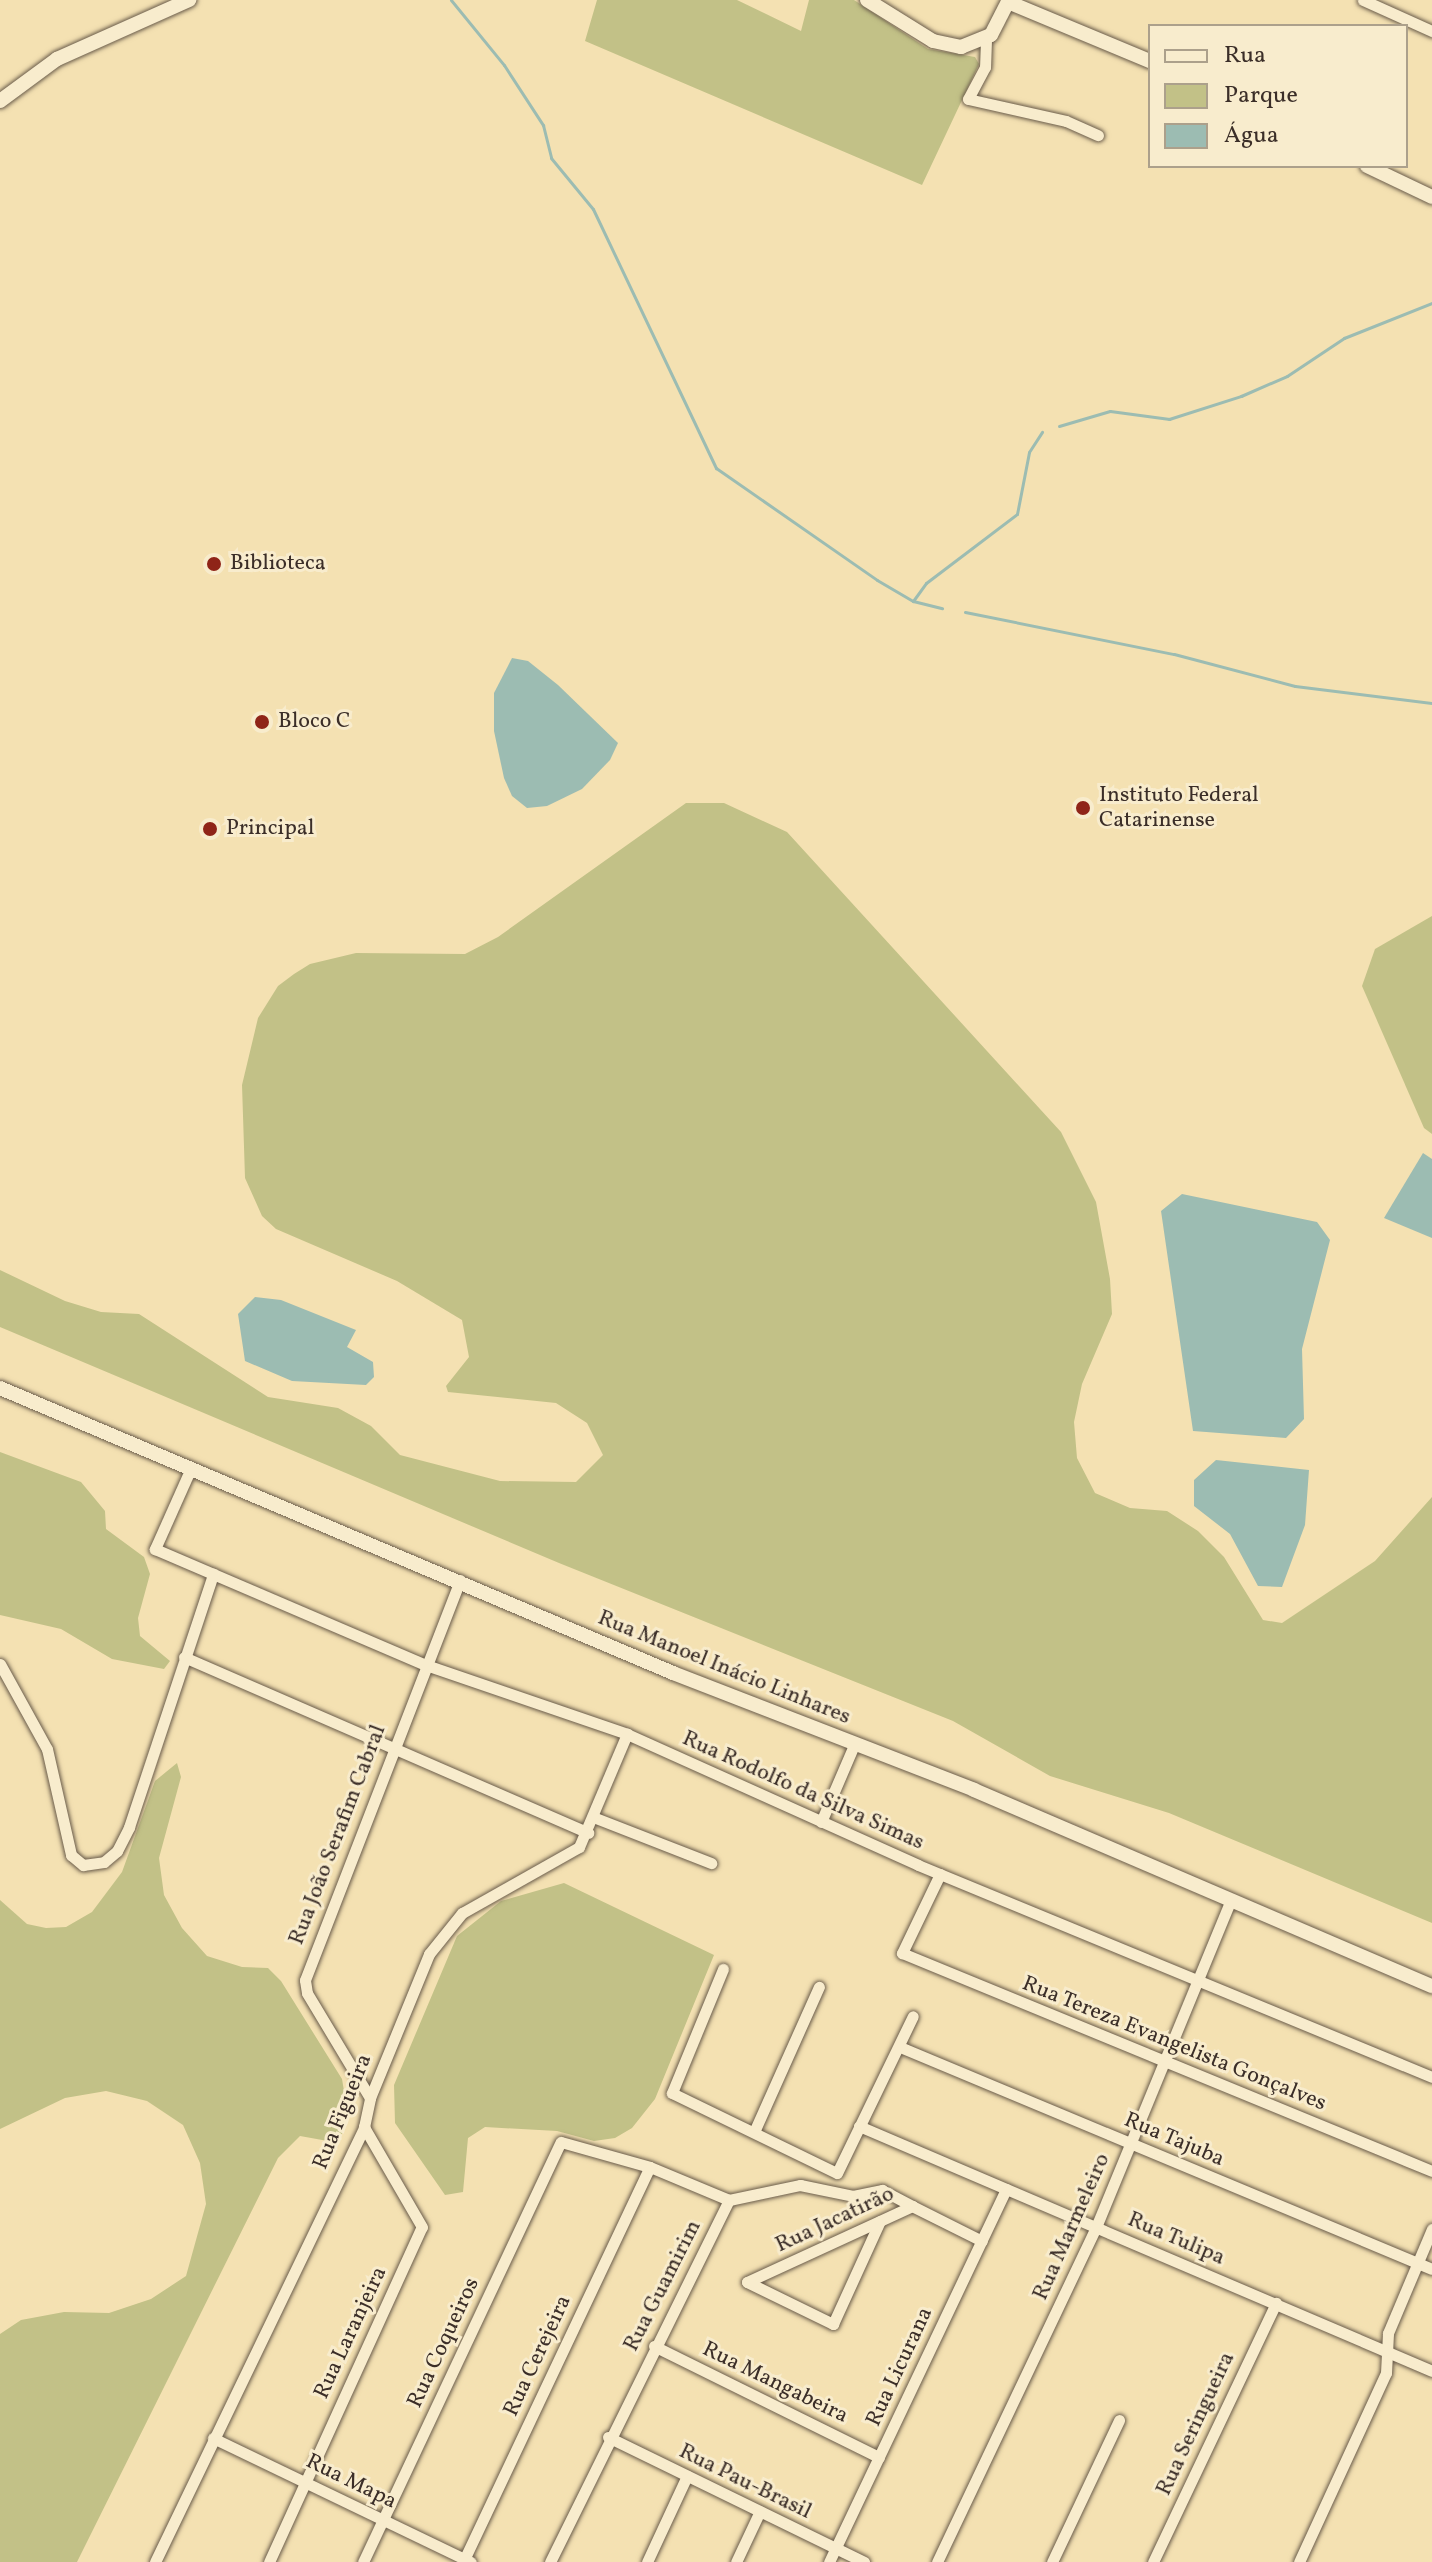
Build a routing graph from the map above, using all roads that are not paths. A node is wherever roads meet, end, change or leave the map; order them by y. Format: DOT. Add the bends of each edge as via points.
graph roads {
  1 [pos="189,0"];
  2 [pos="867,0"];
  3 [pos="1363,0"];
  4 [pos="1008,1"];
  5 [pos="1382,4"];
  6 [pos="1432,31"];
  7 [pos="986,40"];
  8 [pos="1148,60"];
  9 [pos="0,101"];
  10 [pos="1098,135"];
  11 [pos="1371,168"];
  12 [pos="1432,197"];
  13 [pos="0,1388"];
  14 [pos="191,1468"];
  15 [pos="213,1574"];
  16 [pos="460,1580"];
  17 [pos="184,1657"];
  18 [pos="0,1664"];
  19 [pos="426,1665"];
  20 [pos="627,1734"];
  21 [pos="395,1745"];
  22 [pos="854,1745"];
  23 [pos="593,1817"];
  24 [pos="821,1822"];
  25 [pos="588,1833"];
  26 [pos="711,1863"];
  27 [pos="940,1874"];
  28 [pos="1230,1902"];
  29 [pos="723,1969"];
  30 [pos="1198,1980"];
  31 [pos="1432,1986"];
  32 [pos="819,1987"];
  33 [pos="913,2016"];
  34 [pos="900,2047"];
  35 [pos="1164,2061"];
  36 [pos="1432,2077"];
  37 [pos="370,2098"];
  38 [pos="859,2126"];
  39 [pos="364,2127"];
  40 [pos="754,2132"];
  41 [pos="1130,2143"];
  42 [pos="650,2167"];
  43 [pos="1432,2171"];
  44 [pos="1006,2189"];
  45 [pos="729,2200"];
  46 [pos="912,2206"];
  47 [pos="880,2221"];
  48 [pos="1096,2227"];
  49 [pos="1432,2229"];
  50 [pos="982,2241"];
  51 [pos="1418,2263"];
  52 [pos="1432,2269"];
  53 [pos="1276,2303"];
  54 [pos="654,2346"];
  55 [pos="1387,2352"];
  56 [pos="1432,2371"];
  57 [pos="1119,2420"];
  58 [pos="608,2437"];
  59 [pos="213,2438"];
  60 [pos="879,2457"];
  61 [pos="687,2476"];
  62 [pos="304,2482"];
  63 [pos="760,2511"];
  64 [pos="383,2520"];
  65 [pos="836,2548"];
  66 [pos="466,2561"];
  67 [pos="155,2562"];
  68 [pos="269,2562"];
  69 [pos="363,2562"];
  70 [pos="550,2562"];
  71 [pos="647,2562"];
  72 [pos="736,2562"];
  73 [pos="829,2562"];
  74 [pos="864,2562"];
  75 [pos="937,2562"];
  76 [pos="1052,2562"];
  77 [pos="1153,2562"];
  78 [pos="1299,2562"];
  1 -- 9 [label="main road" via="57,59"];
  2 -- 7 [label="main road" via="942,44 961,47"];
  3 -- 5 [label="street"];
  4 -- 7 [label="main road"];
  4 -- 8 [label="main road"];
  5 -- 6 [label="street"];
  7 -- 10 [label="street" via="985,67 968,99 1066,121"];
  11 -- 12 [label="main road"];
  13 -- 14 [label="main road, Rua Manoel Inácio Linhares"];
  14 -- 15 [label="street, Rua Rodolfo da Silva Simas" via="155,1549"];
  14 -- 16 [label="main road, Rua Manoel Inácio Linhares"];
  15 -- 17 [label="street"];
  15 -- 19 [label="street, Rua Rodolfo da Silva Simas"];
  16 -- 19 [label="street, Rua João Serafim Cabral"];
  16 -- 22 [label="main road, Rua Manoel Inácio Linhares"];
  17 -- 18 [label="street" via="123,1840 104,1862 83,1865 71,1855 47,1749"];
  17 -- 21 [label="street"];
  19 -- 20 [label="street, Rua Rodolfo da Silva Simas"];
  19 -- 21 [label="street, Rua João Serafim Cabral"];
  20 -- 23 [label="street, Rua Figueira"];
  20 -- 24 [label="street, Rua Rodolfo da Silva Simas"];
  21 -- 25 [label="street"];
  21 -- 37 [label="street, Rua João Serafim Cabral" via="305,1980"];
  22 -- 24 [label="street"];
  22 -- 28 [label="main road, Rua Manoel Inácio Linhares" via="974,1790"];
  23 -- 25 [label="street, Rua Figueira"];
  23 -- 26 [label="street"];
  24 -- 27 [label="street, Rua Rodolfo da Silva Simas"];
  25 -- 37 [label="street, Rua Figueira" via="566,1859 476,1903 450,1922 429,1954"];
  27 -- 30 [label="street, Rua Rodolfo da Silva Simas"];
  27 -- 35 [label="street, Rua Tereza Evangelista Gonçalves" via="902,1953"];
  28 -- 30 [label="street, Rua Marmeleiro"];
  28 -- 31 [label="main road, Rua Manoel Inácio Linhares"];
  29 -- 40 [label="street" via="670,2090"];
  30 -- 35 [label="street, Rua Marmeleiro"];
  30 -- 36 [label="street, Rua Rodolfo da Silva Simas"];
  32 -- 40 [label="street"];
  33 -- 34 [label="street"];
  34 -- 38 [label="street"];
  34 -- 41 [label="street, Rua Tajuba"];
  35 -- 41 [label="street, Rua Marmeleiro"];
  35 -- 43 [label="street, Rua Tereza Evangelista Gonçalves"];
  37 -- 39 [label="street, Rua Figueira"];
  38 -- 40 [label="street" via="837,2173"];
  38 -- 44 [label="street, Rua Tulipa"];
  39 -- 59 [label="street, Rua Figueira"];
  39 -- 62 [label="street, Rua Laranjeira" via="422,2227"];
  41 -- 48 [label="street, Rua Marmeleiro"];
  41 -- 51 [label="street, Rua Tajuba"];
  42 -- 45 [label="street"];
  42 -- 64 [label="street, Rua Coqueiros" via="561,2142"];
  42 -- 66 [label="street, Rua Cerejeira"];
  44 -- 48 [label="street, Rua Tulipa"];
  44 -- 50 [label="street, Rua Licurana"];
  45 -- 46 [label="street" via="800,2185 840,2195 882,2190"];
  45 -- 54 [label="street, Rua Guamirim"];
  46 -- 47 [label="street, Rua Jacatirão"];
  46 -- 50 [label="street, Rua Jacatirão"];
  47 -- 47 [label="street, Rua Jacatirão" via="833,2324 747,2282"];
  48 -- 53 [label="street, Rua Tulipa"];
  48 -- 75 [label="street, Rua Marmeleiro"];
  49 -- 51 [label="street"];
  50 -- 60 [label="street, Rua Licurana"];
  51 -- 52 [label="street, Rua Tajuba"];
  51 -- 55 [label="street" via="1388,2333"];
  53 -- 55 [label="street, Rua Tulipa"];
  53 -- 77 [label="street, Rua Seringueira"];
  54 -- 58 [label="street, Rua Guamirim"];
  54 -- 60 [label="street, Rua Mangabeira"];
  55 -- 56 [label="street, Rua Tulipa"];
  55 -- 78 [label="street" via="1386,2373"];
  57 -- 76 [label="street"];
  58 -- 61 [label="street, Rua Pau-Brasil"];
  58 -- 70 [label="street, Rua Guamirim"];
  59 -- 62 [label="street, Rua Mapa"];
  59 -- 67 [label="street, Rua Figueira"];
  60 -- 65 [label="street, Rua Licurana"];
  61 -- 63 [label="street, Rua Pau-Brasil"];
  61 -- 71 [label="street"];
  62 -- 64 [label="street, Rua Mapa"];
  62 -- 68 [label="street, Rua Laranjeira"];
  63 -- 65 [label="street, Rua Pau-Brasil"];
  63 -- 72 [label="street"];
  64 -- 66 [label="street, Rua Mapa"];
  64 -- 69 [label="street, Rua Coqueiros"];
  65 -- 73 [label="street, Rua Licurana"];
  65 -- 74 [label="street, Rua Pau-Brasil"];
}
